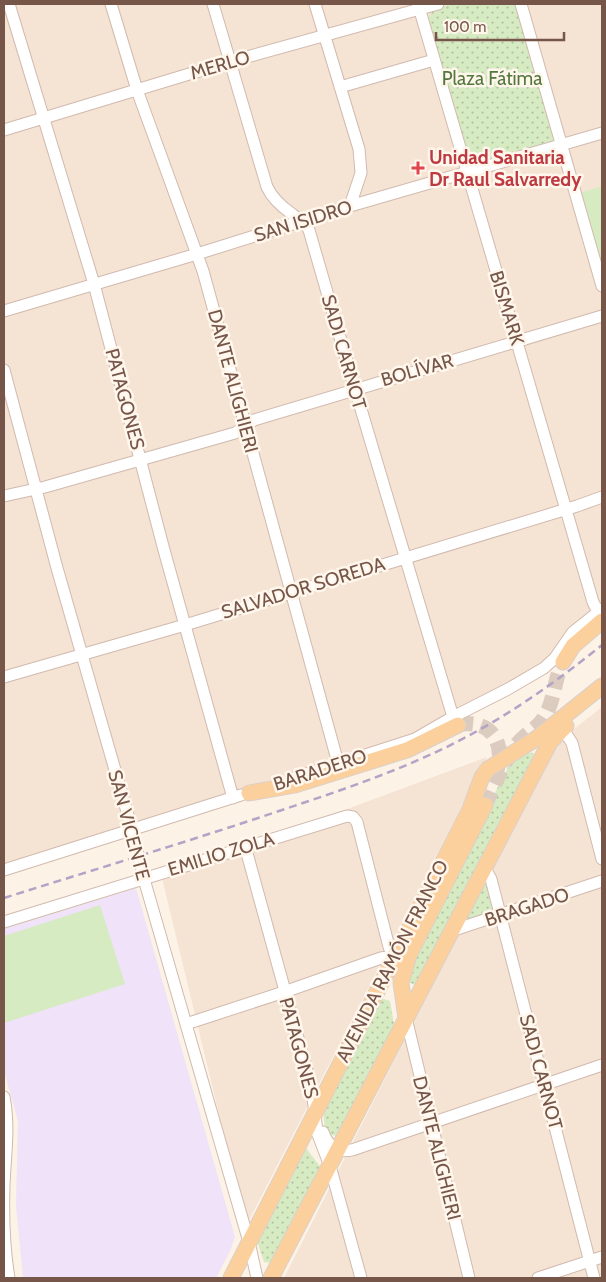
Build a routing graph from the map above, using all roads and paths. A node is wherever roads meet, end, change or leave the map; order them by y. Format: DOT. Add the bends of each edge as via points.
graph roads {
  1 [pos="9,4"];
  2 [pos="112,4"];
  3 [pos="213,4"];
  4 [pos="315,4"];
  5 [pos="438,4"];
  6 [pos="521,4"];
  7 [pos="418,6"];
  8 [pos="324,36"];
  9 [pos="434,60"];
  10 [pos="229,62"];
  11 [pos="340,87"];
  12 [pos="137,90"];
  13 [pos="43,119"];
  14 [pos="4,130"];
  15 [pos="602,133"];
  16 [pos="561,146"];
  17 [pos="467,173"];
  18 [pos="350,206"];
  19 [pos="304,222"];
  20 [pos="197,254"];
  21 [pos="94,284"];
  22 [pos="602,286"];
  23 [pos="4,311"];
  24 [pos="602,316"];
  25 [pos="517,341"];
  26 [pos="4,370"];
  27 [pos="355,389"];
  28 [pos="246,426"];
  29 [pos="141,459"];
  30 [pos="36,489"];
  31 [pos="4,496"];
  32 [pos="602,497"];
  33 [pos="566,509"];
  34 [pos="405,557"];
  35 [pos="291,592"];
  36 [pos="601,614"];
  37 [pos="185,625"];
  38 [pos="81,654"];
  39 [pos="563,662"];
  40 [pos="4,677"];
  41 [pos="602,686"];
  42 [pos="602,697"];
  43 [pos="456,721"];
  44 [pos="560,725"];
  45 [pos="338,763"];
  46 [pos="249,793"];
  47 [pos="233,798"];
  48 [pos="132,829"];
  49 [pos="245,846"];
  50 [pos="602,860"];
  51 [pos="484,867"];
  52 [pos="4,870"];
  53 [pos="144,878"];
  54 [pos="602,881"];
  55 [pos="501,916"];
  56 [pos="4,922"];
  57 [pos="451,931"];
  58 [pos="394,956"];
  59 [pos="284,992"];
  60 [pos="366,1015"];
  61 [pos="406,1018"];
  62 [pos="186,1024"];
  63 [pos="602,1065"];
  64 [pos="545,1084"];
  65 [pos="4,1097"];
  66 [pos="317,1111"];
  67 [pos="431,1124"];
  68 [pos="338,1151"];
  69 [pos="330,1166"];
  70 [pos="250,1242"];
  71 [pos="602,1257"];
  72 [pos="590,1261"];
  73 [pos="8,1278"];
  74 [pos="231,1278"];
  75 [pos="257,1278"];
  76 [pos="271,1278"];
  77 [pos="361,1278"];
  78 [pos="469,1278"];
  79 [pos="538,1278"];
  80 [pos="594,1278"];
  1 -- 13 [label="street, PATAGONES"];
  2 -- 12 [label="street, DANTE ALIGHIERI"];
  3 -- 10 [label="street"];
  4 -- 8 [label="street"];
  5 -- 7 [label="street, MERLO"];
  6 -- 16 [label="street"];
  7 -- 8 [label="street, MERLO"];
  7 -- 9 [label="street, BISMARK"];
  8 -- 10 [label="street, MERLO"];
  8 -- 11 [label="street"];
  9 -- 11 [label="street"];
  9 -- 17 [label="street, BISMARK"];
  10 -- 12 [label="street, MERLO"];
  10 -- 19 [label="street" via="270,194"];
  11 -- 18 [label="street" via="361,162 359,182"];
  12 -- 13 [label="street, MERLO"];
  12 -- 20 [label="street, DANTE ALIGHIERI"];
  13 -- 14 [label="street, MERLO"];
  13 -- 21 [label="street, PATAGONES"];
  15 -- 16 [label="street, SAN ISIDRO"];
  16 -- 17 [label="street, SAN ISIDRO"];
  16 -- 22 [label="street"];
  17 -- 18 [label="street, SAN ISIDRO"];
  17 -- 25 [label="street, BISMARK"];
  18 -- 19 [label="street, SAN ISIDRO"];
  19 -- 20 [label="street, SAN ISIDRO"];
  19 -- 27 [label="street, SADI CARNOT"];
  20 -- 21 [label="street, SAN ISIDRO"];
  20 -- 28 [label="street, DANTE ALIGHIERI"];
  21 -- 23 [label="street, SAN ISIDRO"];
  21 -- 29 [label="street, PATAGONES"];
  24 -- 25 [label="street, BOLÍVAR"];
  25 -- 27 [label="street, BOLÍVAR"];
  25 -- 33 [label="street, BISMARK"];
  26 -- 30 [label="street, SAN VICENTE"];
  27 -- 28 [label="street, BOLÍVAR" via="254,420"];
  27 -- 34 [label="street, SADI CARNOT"];
  28 -- 29 [label="street, BOLÍVAR"];
  28 -- 35 [label="street, DANTE ALIGHIERI"];
  29 -- 30 [label="street, BOLÍVAR"];
  29 -- 37 [label="street, PATAGONES"];
  30 -- 31 [label="street, BOLÍVAR"];
  30 -- 38 [label="street, SAN VICENTE"];
  32 -- 33 [label="street, SALVADOR SOREDA"];
  33 -- 34 [label="street, SALVADOR SOREDA"];
  33 -- 36 [label="street, BISMARK" via="593,602"];
  34 -- 35 [label="street, SALVADOR SOREDA"];
  34 -- 43 [label="street, SADI CARNOT"];
  35 -- 37 [label="street, SALVADOR SOREDA"];
  35 -- 45 [label="street, DANTE ALIGHIERI"];
  36 -- 39 [label="main road"];
  36 -- 43 [label="street, BARADERO" via="574,632 544,668"];
  37 -- 38 [label="street, SALVADOR SOREDA"];
  37 -- 47 [label="street, PATAGONES"];
  38 -- 40 [label="street, SALVADOR SOREDA"];
  38 -- 48 [label="street, SAN VICENTE"];
  41 -- 44 [label="main road, AVENIDA RAMÓN FRANCO"];
  42 -- 44 [label="main road, AVENIDA RAMÓN FRANCO"];
  43 -- 45 [label="street, BARADERO" via="415,739"];
  43 -- 46 [label="main road" via="407,750 295,785"];
  44 -- 50 [label="street" via="572,744"];
  44 -- 51 [label="main road, AVENIDA RAMÓN FRANCO"];
  44 -- 58 [label="main road, AVENIDA RAMÓN FRANCO" via="484,773 470,809"];
  45 -- 46 [label="street, BARADERO"];
  46 -- 47 [label="street, BARADERO"];
  47 -- 48 [label="street, BARADERO"];
  48 -- 52 [label="street, BARADERO"];
  48 -- 53 [label="street, SAN VICENTE"];
  49 -- 53 [label="street, EMILIO ZOLA"];
  49 -- 58 [label="street, EMILIO ZOLA" via="347,816 353,817"];
  49 -- 59 [label="street, PATAGONES"];
  51 -- 55 [label="street, SADI CARNOT" via="492,879"];
  51 -- 57 [label="main road, AVENIDA RAMÓN FRANCO"];
  53 -- 56 [label="street, EMILIO ZOLA"];
  53 -- 62 [label="street, SAN VICENTE"];
  54 -- 55 [label="street, BRAGADO"];
  55 -- 57 [label="street, BRAGADO"];
  55 -- 64 [label="street, SADI CARNOT"];
  57 -- 61 [label="main road, AVENIDA RAMÓN FRANCO"];
  58 -- 59 [label="street"];
  58 -- 60 [label="main road, AVENIDA RAMÓN FRANCO"];
  59 -- 62 [label="street"];
  59 -- 66 [label="street, PATAGONES"];
  60 -- 61 [label="main road" via="483,804 409,955 401,983"];
  60 -- 66 [label="main road, AVENIDA RAMÓN FRANCO"];
  61 -- 67 [label="street, DANTE ALIGHIERI"];
  61 -- 68 [label="main road, AVENIDA RAMÓN FRANCO"];
  62 -- 70 [label="street, SAN VICENTE"];
  63 -- 64 [label="street"];
  64 -- 67 [label="street"];
  64 -- 72 [label="street, SADI CARNOT"];
  65 -- 73 [label="street" via="8,1139 4,1220"];
  66 -- 68 [label="street" via="323,1134"];
  66 -- 69 [label="street, PATAGONES" via="317,1132"];
  66 -- 70 [label="main road, AVENIDA RAMÓN FRANCO"];
  67 -- 68 [label="street" via="352,1150"];
  67 -- 78 [label="street, DANTE ALIGHIERI"];
  68 -- 69 [label="main road, AVENIDA RAMÓN FRANCO"];
  69 -- 76 [label="main road, AVENIDA RAMÓN FRANCO"];
  69 -- 77 [label="street, PATAGONES"];
  70 -- 74 [label="main road, AVENIDA RAMÓN FRANCO"];
  70 -- 75 [label="street, SAN VICENTE"];
  71 -- 72 [label="street"];
  72 -- 79 [label="street"];
  72 -- 80 [label="street, SADI CARNOT"];
}
